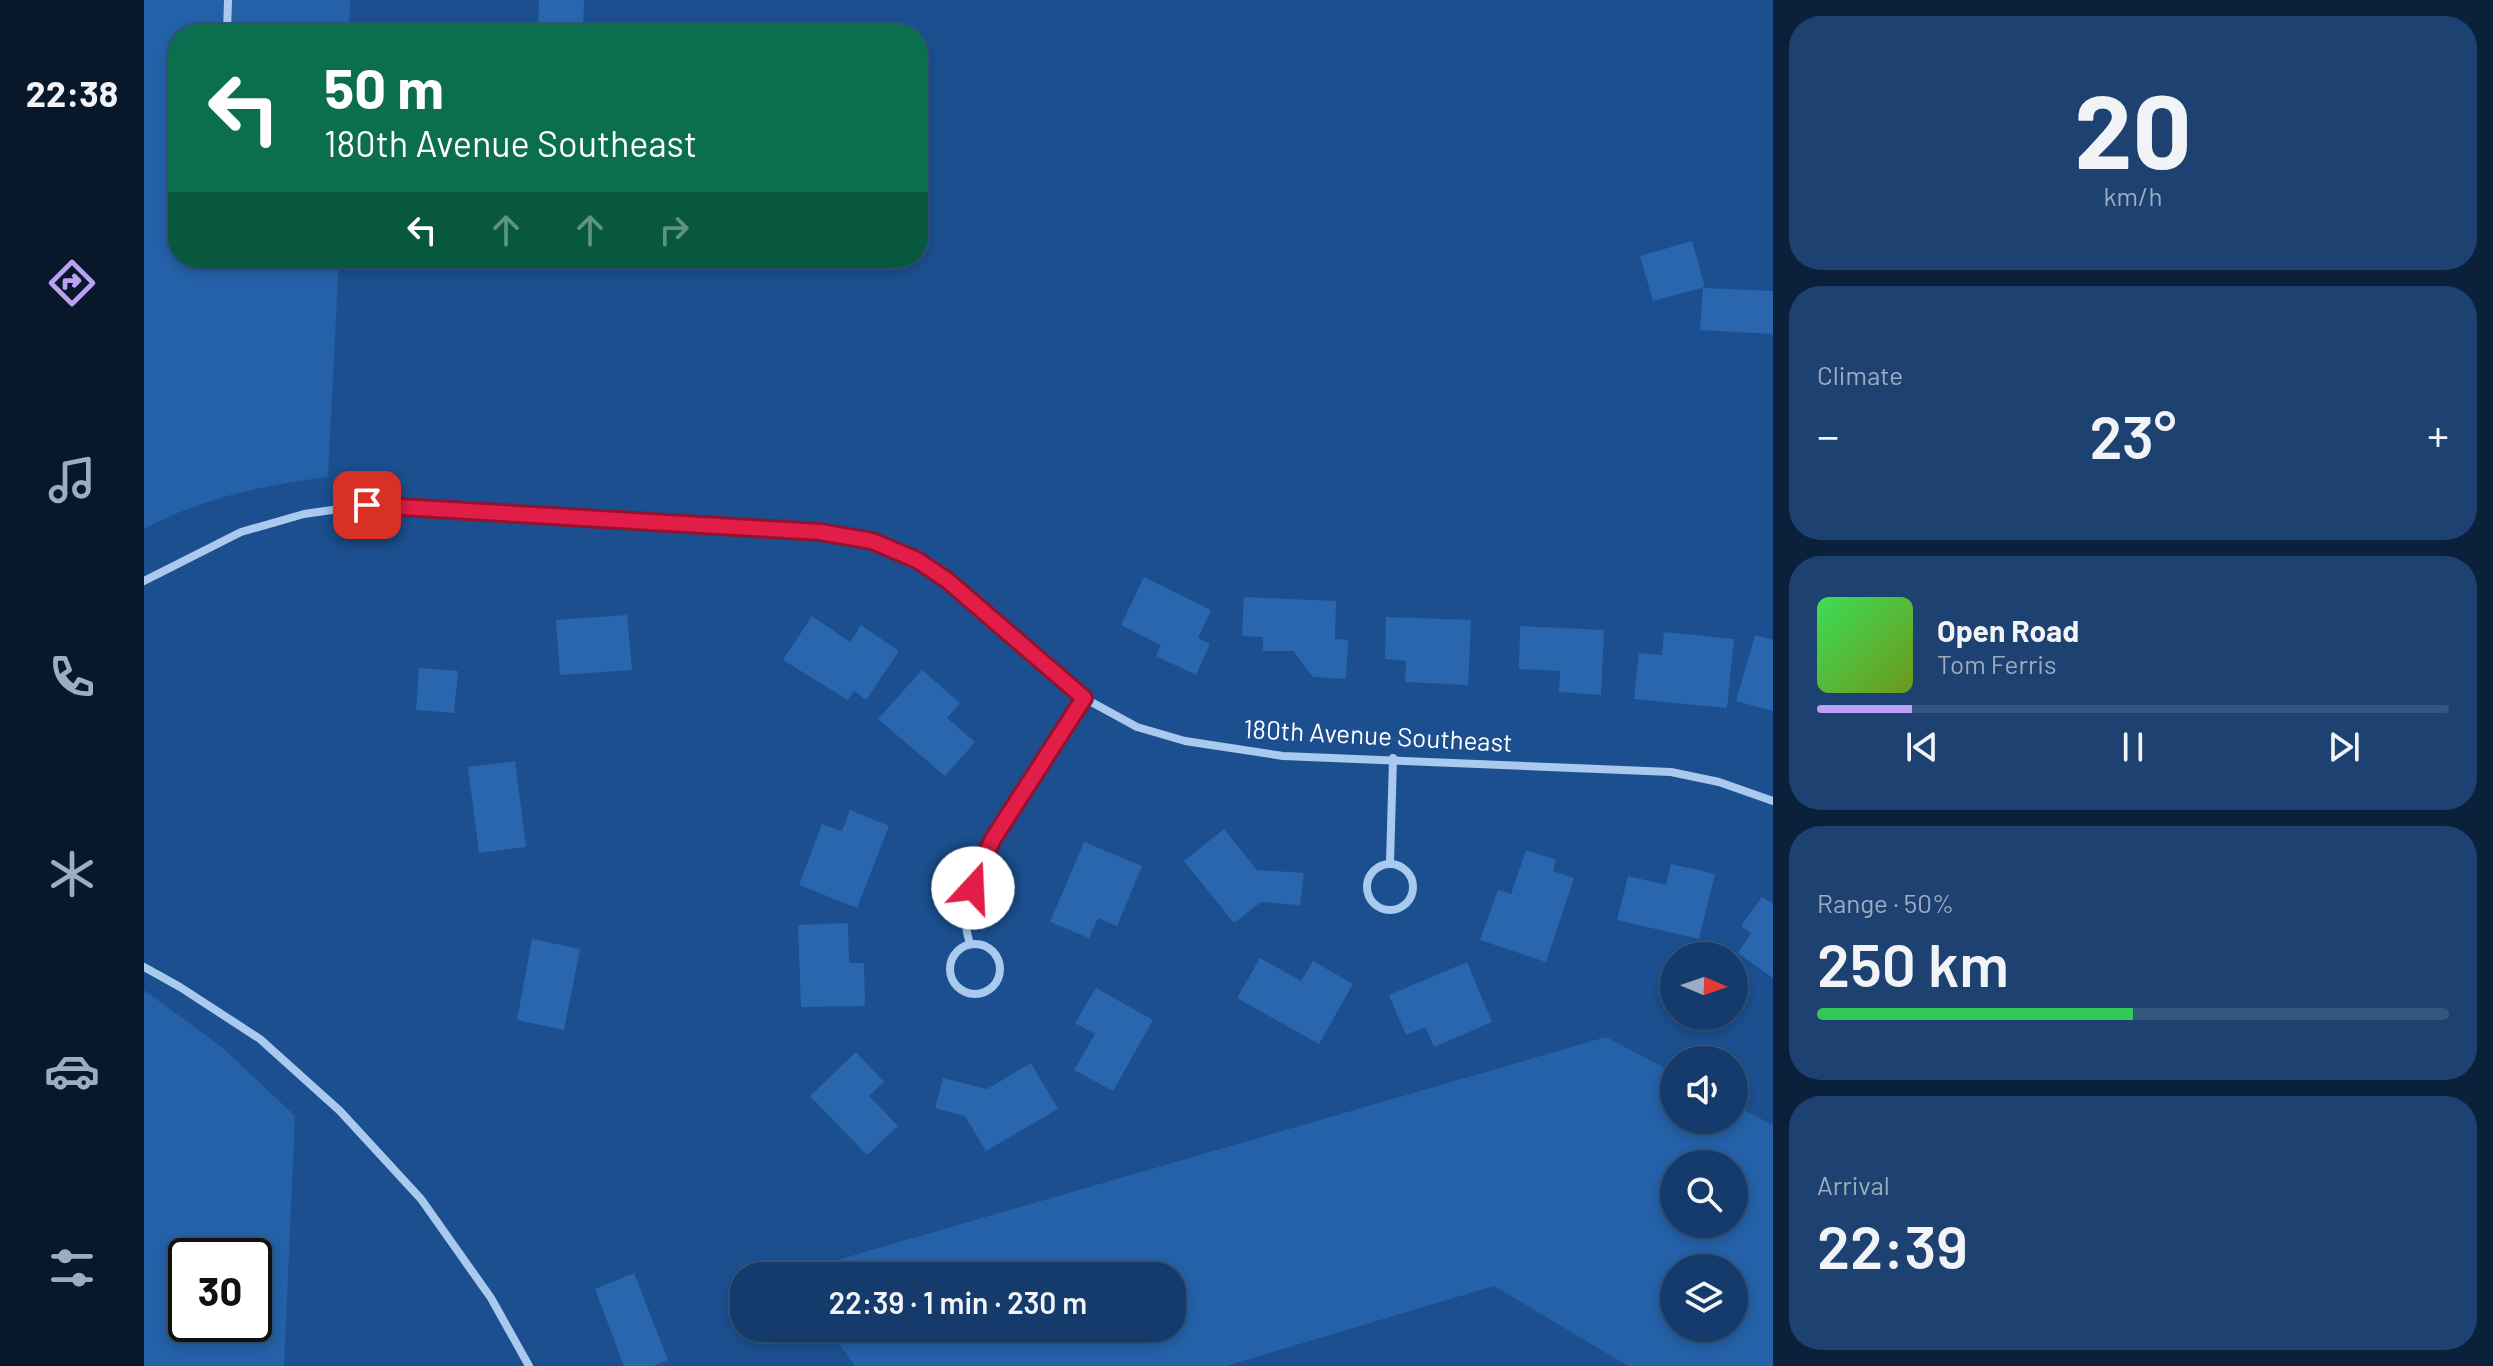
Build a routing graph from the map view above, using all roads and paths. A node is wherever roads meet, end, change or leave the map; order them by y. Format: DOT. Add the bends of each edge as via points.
graph roads {
  1 [pos="228,0"];
  2 [pos="227,24"];
  3 [pos="144,581"];
  4 [pos="1084,698"];
  5 [pos="1393,758"];
  6 [pos="1773,801"];
  7 [pos="1390,863"];
  8 [pos="970,944"];
  9 [pos="144,967"];
  10 [pos="529,1366"];
  1 -- 2 [label="street"];
  3 -- 4 [label="street, 180th Avenue Southeast" via="241,532 304,514 367,505 820,532 872,541 917,560"];
  4 -- 5 [label="street, 180th Avenue Southeast" via="1137,727 1185,741 1283,756"];
  4 -- 8 [label="street" via="978,870 965,924"];
  5 -- 6 [label="street, 180th Avenue Southeast" via="1671,772"];
  5 -- 7 [label="street"];
  7 -- 7 [label="street" via="1374,870 1366,886 1373,903 1390,911 1406,904 1414,887 1407,871"];
  8 -- 8 [label="street" via="954,955 951,974 961,990 980,994 996,983 1000,964 989,948"];
  9 -- 10 [label="street" via="260,1039 340,1111 421,1199 491,1298"];
}
